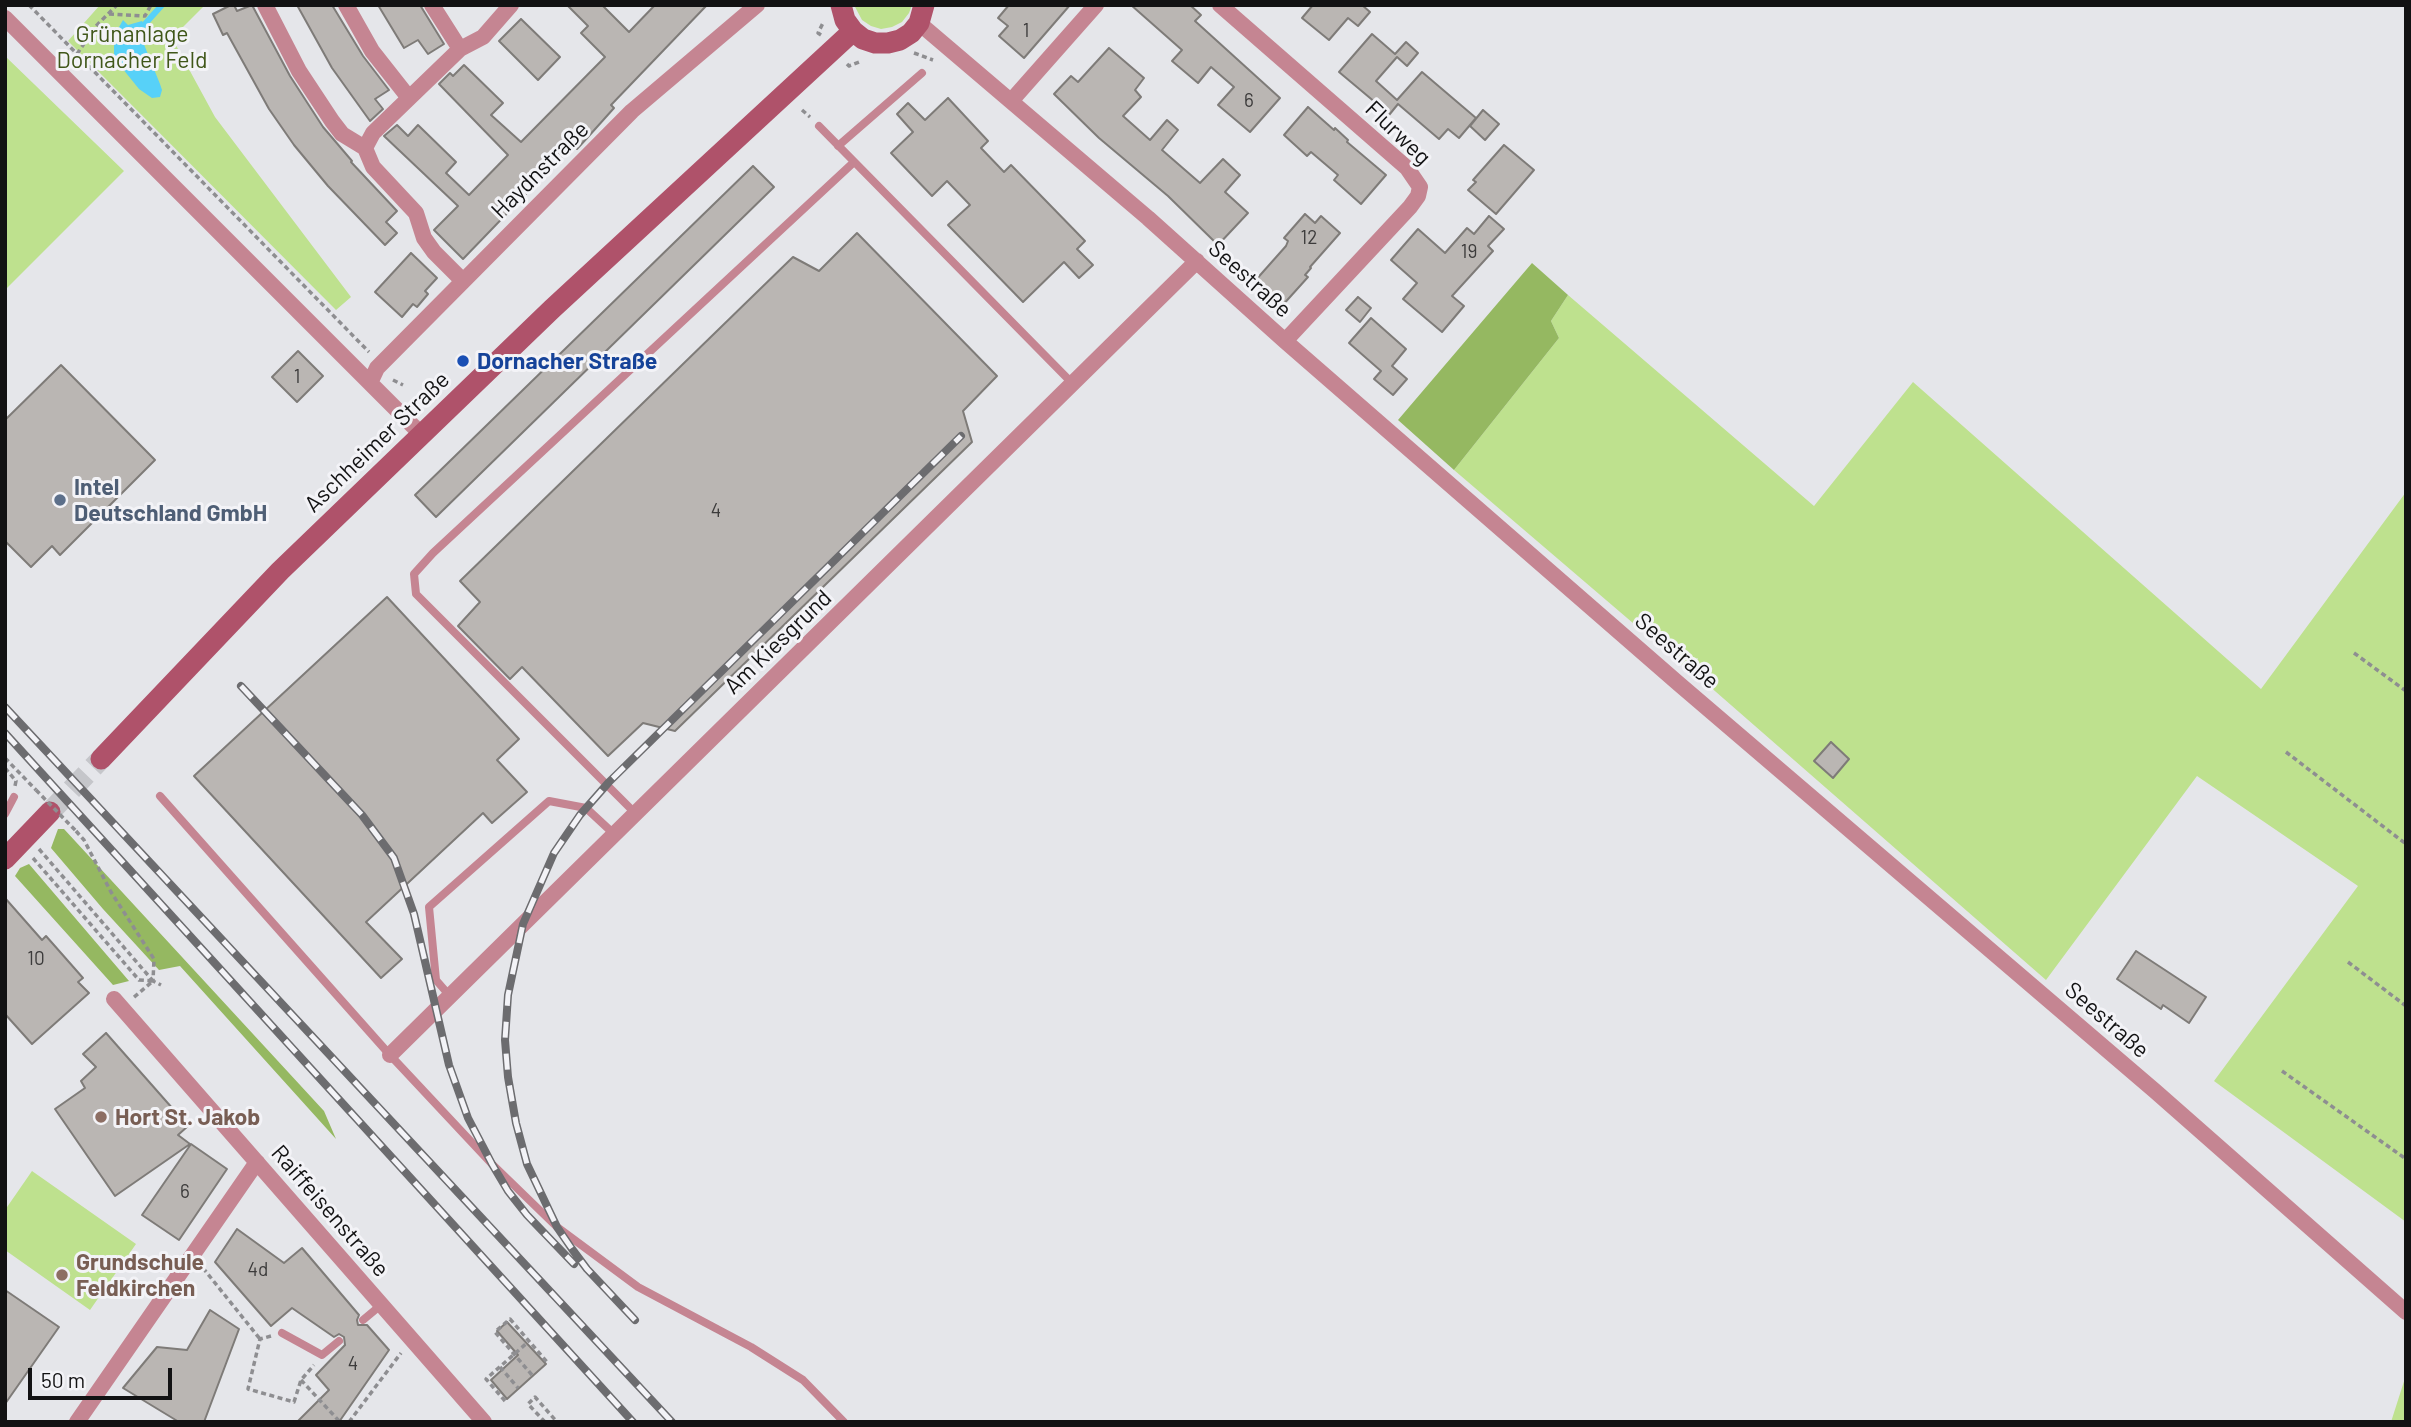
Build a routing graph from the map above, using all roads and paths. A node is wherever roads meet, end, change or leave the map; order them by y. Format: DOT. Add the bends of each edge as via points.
graph roads {
  1 [pos="29,5"];
  2 [pos="117,5"];
  3 [pos="151,5"];
  4 [pos="265,5"];
  5 [pos="346,5"];
  6 [pos="432,5"];
  7 [pos="511,5"];
  8 [pos="757,5"];
  9 [pos="841,5"];
  10 [pos="1096,5"];
  11 [pos="1220,5"];
  12 [pos="107,14"];
  13 [pos="922,14"];
  14 [pos="5,18"];
  15 [pos="853,31"];
  16 [pos="460,49"];
  17 [pos="77,54"];
  18 [pos="922,74"];
  19 [pos="409,98"];
  20 [pos="1012,100"];
  21 [pos="802,110"];
  22 [pos="810,118"];
  23 [pos="819,126"];
  24 [pos="838,146"];
  25 [pos="365,148"];
  26 [pos="854,162"];
  27 [pos="1197,261"];
  28 [pos="462,280"];
  29 [pos="1285,341"];
  30 [pos="377,368"];
  31 [pos="370,383"];
  32 [pos="1073,384"];
  33 [pos="404,385"];
  34 [pos="422,435"];
  35 [pos="2354,653"];
  36 [pos="2406,691"];
  37 [pos="2286,751"];
  38 [pos="101,759"];
  39 [pos="6,763"];
  40 [pos="160,796"];
  41 [pos="14,797"];
  42 [pos="50,813"];
  43 [pos="635,813"];
  44 [pos="5,814"];
  45 [pos="614,834"];
  46 [pos="2406,844"];
  47 [pos="44,854"];
  48 [pos="5,859"];
  49 [pos="36,860"];
  50 [pos="2348,962"];
  51 [pos="153,981"];
  52 [pos="161,985"];
  53 [pos="449,995"];
  54 [pos="118,1004"];
  55 [pos="2406,1006"];
  56 [pos="390,1055"];
  57 [pos="2282,1071"];
  58 [pos="2406,1159"];
  59 [pos="257,1162"];
  60 [pos="193,1255"];
  61 [pos="381,1305"];
  62 [pos="2406,1312"];
  63 [pos="363,1320"];
  64 [pos="282,1333"];
  65 [pos="260,1339"];
  66 [pos="339,1340"];
  67 [pos="411,1341"];
  68 [pos="529,1342"];
  69 [pos="515,1354"];
  70 [pos="322,1355"];
  71 [pos="547,1362"];
  72 [pos="497,1368"];
  73 [pos="532,1375"];
  74 [pos="302,1380"];
  75 [pos="518,1388"];
  76 [pos="505,1401"];
  77 [pos="76,1422"];
  78 [pos="340,1422"];
  79 [pos="349,1422"];
  80 [pos="484,1422"];
  81 [pos="545,1422"];
  82 [pos="557,1422"];
  83 [pos="844,1422"];
  1 -- 17 [label="path"];
  2 -- 12 [label="path"];
  3 -- 12 [label="path" via="145,16"];
  4 -- 25 [label="street" via="299,71 332,121 342,134"];
  5 -- 19 [label="street" via="372,51"];
  6 -- 16 [label="street"];
  7 -- 16 [label="street" via="483,37"];
  8 -- 28 [label="street, Haydnstraße" via="632,111"];
  9 -- 15 [label="main road"];
  10 -- 20 [label="street"];
  11 -- 29 [label="street, Flurweg" via="1407,168 1420,187 1410,207"];
  12 -- 17 [label="path"];
  13 -- 15 [label="main road" via="911,33 888,43 875,43"];
  13 -- 20 [label="street, Seestraße"];
  14 -- 31 [label="street"];
  15 -- 34 [label="main road, Aschheimer Straße"];
  16 -- 19 [label="street"];
  17 -- 30 [label="path" via="368,350 369,360"];
  18 -- 24 [label="lane"];
  19 -- 25 [label="street" via="373,133"];
  20 -- 27 [label="street, Seestraße"];
  21 -- 22 [label="path"];
  23 -- 24 [label="lane"];
  24 -- 26 [label="lane"];
  25 -- 28 [label="street" via="373,167 416,213 433,252"];
  26 -- 32 [label="lane"];
  26 -- 43 [label="lane" via="414,574 416,594"];
  27 -- 29 [label="street, Seestraße"];
  27 -- 32 [label="street, Am Kiesgrund"];
  28 -- 30 [label="street, Haydnstraße"];
  29 -- 62 [label="street, Seestraße"];
  30 -- 31 [label="street, Haydnstraße"];
  30 -- 33 [label="path"];
  31 -- 34 [label="street"];
  32 -- 43 [label="street, Am Kiesgrund"];
  34 -- 38 [label="main road, Aschheimer Straße" via="281,571"];
  35 -- 36 [label="path"];
  37 -- 46 [label="path"];
  39 -- 41 [label="path" via="16,781"];
  39 -- 51 [label="path, bridge" via="84,840 155,959"];
  40 -- 56 [label="lane"];
  41 -- 44 [label="lane"];
  42 -- 48 [label="main road"];
  43 -- 45 [label="street, Am Kiesgrund"];
  45 -- 53 [label="street, Am Kiesgrund"];
  45 -- 53 [label="lane" via="586,808 549,801 429,907 436,980"];
  47 -- 51 [label="path"];
  49 -- 51 [label="path" via="139,980"];
  50 -- 55 [label="path"];
  51 -- 52 [label="path"];
  51 -- 54 [label="path"];
  53 -- 56 [label="street, Am Kiesgrund"];
  54 -- 59 [label="street, Raiffeisenstraße"];
  56 -- 83 [label="lane" via="557,1227 638,1287 803,1380"];
  57 -- 58 [label="path"];
  59 -- 60 [label="street"];
  59 -- 61 [label="street, Raiffeisenstraße"];
  60 -- 65 [label="path"];
  60 -- 77 [label="street"];
  61 -- 63 [label="lane"];
  61 -- 67 [label="street, Raiffeisenstraße"];
  64 -- 65 [label="path"];
  64 -- 70 [label="lane"];
  65 -- 74 [label="path" via="248,1388 294,1402"];
  66 -- 70 [label="lane"];
  67 -- 79 [label="path"];
  67 -- 80 [label="street, Raiffeisenstraße"];
  68 -- 69 [label="path"];
  68 -- 69 [label="path" via="510,1319 495,1332"];
  68 -- 71 [label="path"];
  69 -- 72 [label="path"];
  69 -- 73 [label="path"];
  70 -- 74 [label="path"];
  72 -- 75 [label="path"];
  72 -- 76 [label="path" via="486,1379"];
  74 -- 78 [label="path"];
  81 -- 82 [label="path" via="528,1404 535,1397"];
}
